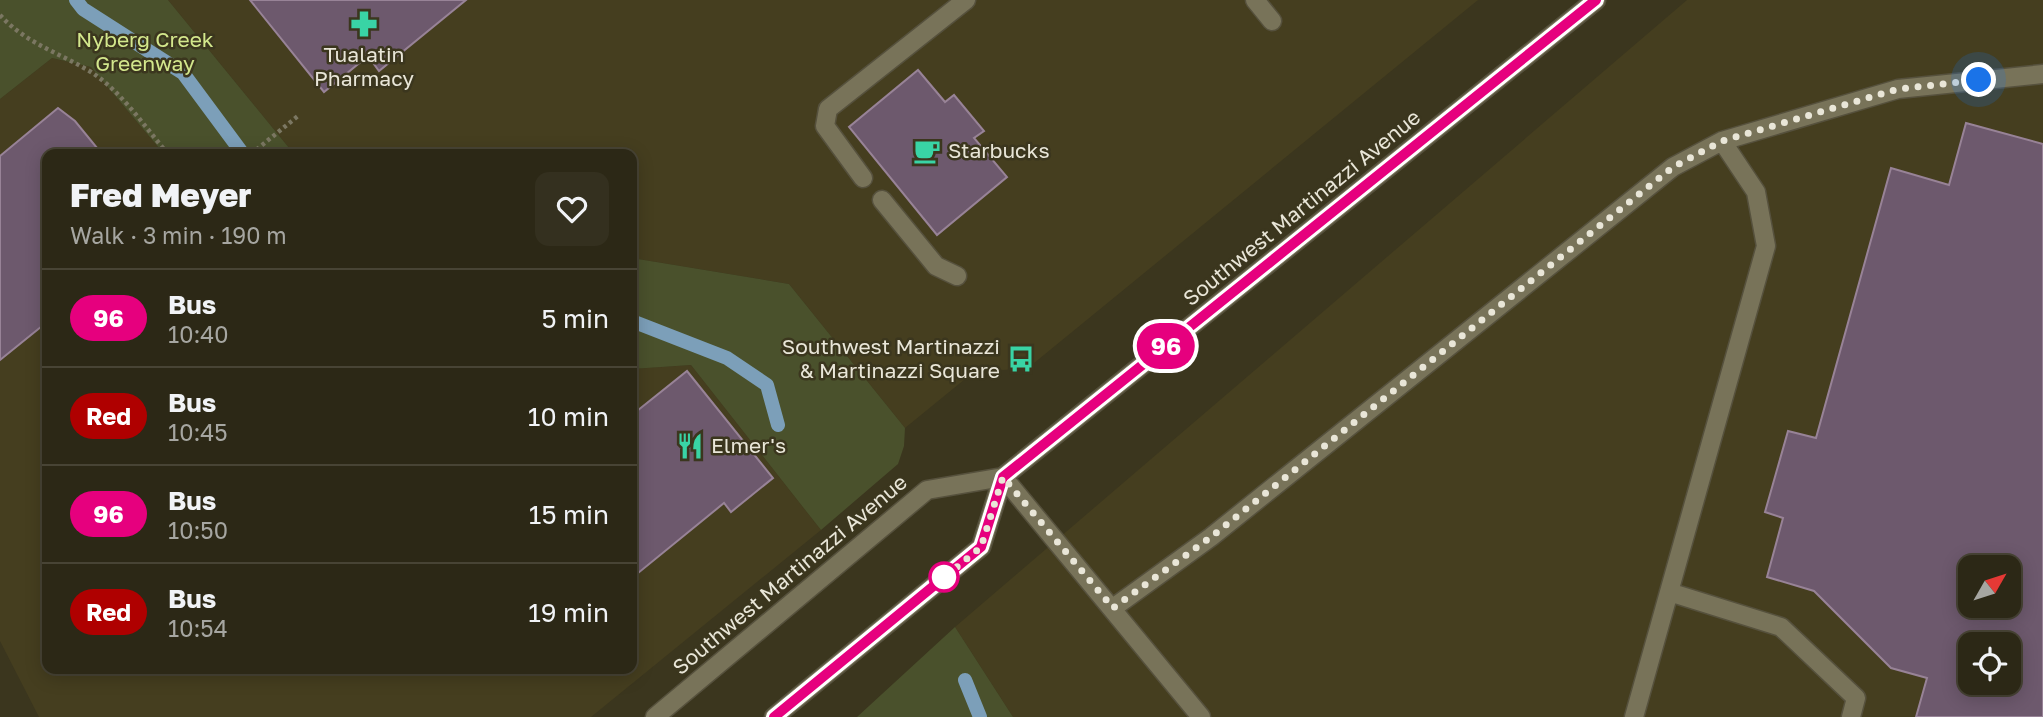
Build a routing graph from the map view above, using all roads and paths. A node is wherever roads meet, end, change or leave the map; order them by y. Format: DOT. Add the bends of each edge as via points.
graph roads {
  1 [pos="966,0"];
  2 [pos="1255,0"];
  3 [pos="1596,0"];
  4 [pos="0,15"];
  5 [pos="1272,21"];
  6 [pos="2043,74"];
  7 [pos="298,116"];
  8 [pos="1722,141"];
  9 [pos="164,149"];
  10 [pos="257,149"];
  11 [pos="863,178"];
  12 [pos="882,200"];
  13 [pos="957,276"];
  14 [pos="1003,477"];
  15 [pos="1669,592"];
  16 [pos="1113,608"];
  17 [pos="655,717"];
  18 [pos="774,717"];
  19 [pos="1201,717"];
  20 [pos="1634,717"];
  21 [pos="1851,717"];
  1 -- 11 [label="street" via="828,109 825,126"];
  2 -- 5 [label="street"];
  3 -- 14 [label="street, Southwest Martinazzi Avenue"];
  4 -- 9 [label="path" via="35,44 112,87"];
  6 -- 8 [label="street" via="1898,89"];
  7 -- 10 [label="path"];
  8 -- 15 [label="street" via="1756,192 1766,246"];
  8 -- 16 [label="street" via="1673,167 1211,537"];
  12 -- 13 [label="street" via="936,265"];
  14 -- 16 [label="street"];
  14 -- 17 [label="street, Southwest Martinazzi Avenue" via="927,490"];
  14 -- 18 [label="street" via="981,547"];
  15 -- 20 [label="street"];
  15 -- 21 [label="street" via="1781,627 1856,698"];
  16 -- 19 [label="street"];
}
